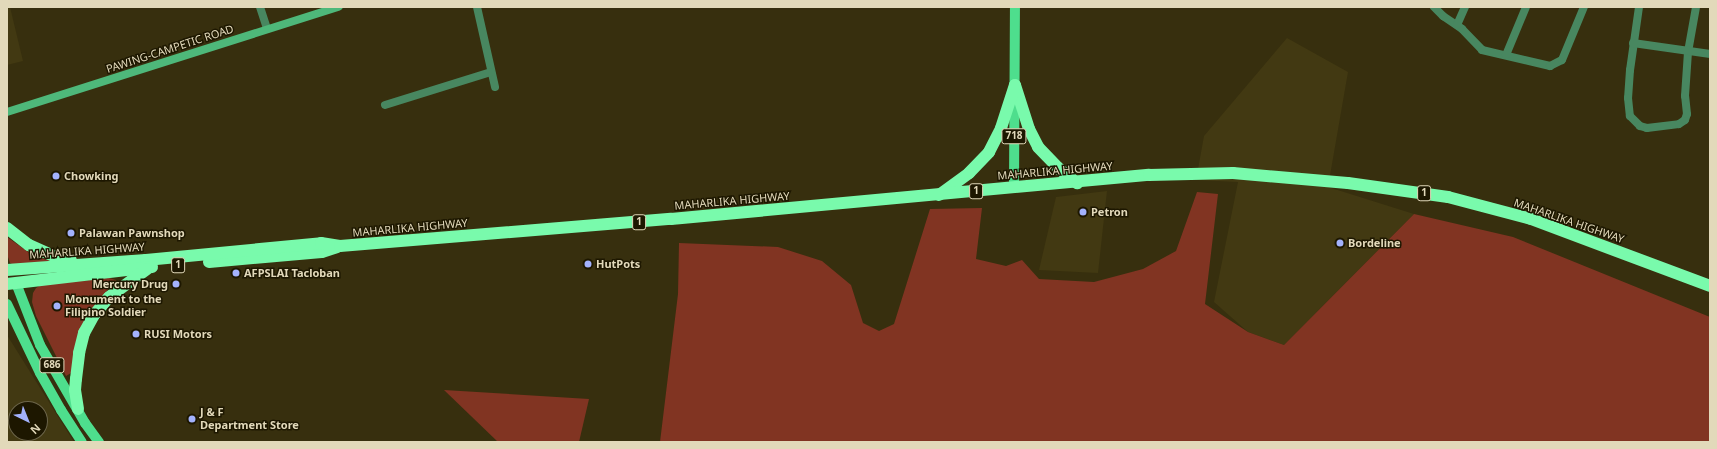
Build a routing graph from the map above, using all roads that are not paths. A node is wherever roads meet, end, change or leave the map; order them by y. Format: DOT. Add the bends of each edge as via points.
graph roads {
  1 [pos="260,7"];
  2 [pos="339,7"];
  3 [pos="477,7"];
  4 [pos="1015,7"];
  5 [pos="1434,7"];
  6 [pos="1465,7"];
  7 [pos="1526,7"];
  8 [pos="1584,7"];
  9 [pos="1639,7"];
  10 [pos="1696,7"];
  11 [pos="1457,25"];
  12 [pos="267,30"];
  13 [pos="1633,43"];
  14 [pos="1688,52"];
  15 [pos="1710,54"];
  16 [pos="1506,55"];
  17 [pos="491,72"];
  18 [pos="1015,85"];
  19 [pos="495,87"];
  20 [pos="385,106"];
  21 [pos="7,112"];
  22 [pos="1077,182"];
  23 [pos="1014,188"];
  24 [pos="938,196"];
  25 [pos="7,228"];
  26 [pos="340,246"];
  27 [pos="90,263"];
  28 [pos="8,268"];
  29 [pos="149,268"];
  30 [pos="11,283"];
  31 [pos="1710,286"];
  32 [pos="7,304"];
  33 [pos="7,317"];
  34 [pos="19,330"];
  35 [pos="78,409"];
  36 [pos="82,442"];
  37 [pos="99,442"];
  1 -- 12 [label="street"];
  2 -- 12 [label="street, PAWING-CAMPETIC ROAD"];
  3 -- 17 [label="street"];
  4 -- 18 [label="main road, 718"];
  5 -- 11 [label="street"];
  6 -- 11 [label="street"];
  7 -- 16 [label="street"];
  8 -- 16 [label="street" via="1562,60 1556,64 1550,66"];
  9 -- 13 [label="street"];
  10 -- 14 [label="street"];
  11 -- 16 [label="street" via="1482,50"];
  12 -- 21 [label="street, PAWING-CAMPETIC ROAD"];
  13 -- 14 [label="street"];
  13 -- 14 [label="street" via="1628,98 1630,116 1640,126 1647,128 1679,124 1685,120"];
  14 -- 15 [label="street"];
  17 -- 19 [label="street"];
  17 -- 20 [label="street"];
  18 -- 22 [label="highway" via="1029,129 1038,147 1057,167"];
  18 -- 23 [label="main road, 718"];
  18 -- 24 [label="highway" via="1001,128 989,152 969,173"];
  22 -- 23 [label="highway, MAHARLIKA HIGHWAY / 1"];
  22 -- 31 [label="highway, MAHARLIKA HIGHWAY / 1" via="1149,175 1233,173 1348,183 1448,197 1531,219"];
  23 -- 24 [label="highway, MAHARLIKA HIGHWAY / 1"];
  24 -- 26 [label="highway, MAHARLIKA HIGHWAY / 1"];
  25 -- 27 [label="highway, 1" via="29,246 56,257"];
  26 -- 27 [label="highway, MAHARLIKA HIGHWAY / 1" via="321,243"];
  26 -- 29 [label="highway, MAHARLIKA HIGHWAY / 1" via="322,252"];
  27 -- 28 [label="highway, MAHARLIKA HIGHWAY / 1"];
  28 -- 30 [label="highway"];
  29 -- 30 [label="highway, MAHARLIKA HIGHWAY / 1"];
  29 -- 35 [label="highway, 686" via="109,296 84,333 75,390"];
  30 -- 35 [label="main road, 686" via="40,345"];
  32 -- 34 [label="main road, 686"];
  33 -- 34 [label="main road, 686"];
  34 -- 36 [label="main road, 686" via="61,410"];
  35 -- 37 [label="main road, 686"];
}
